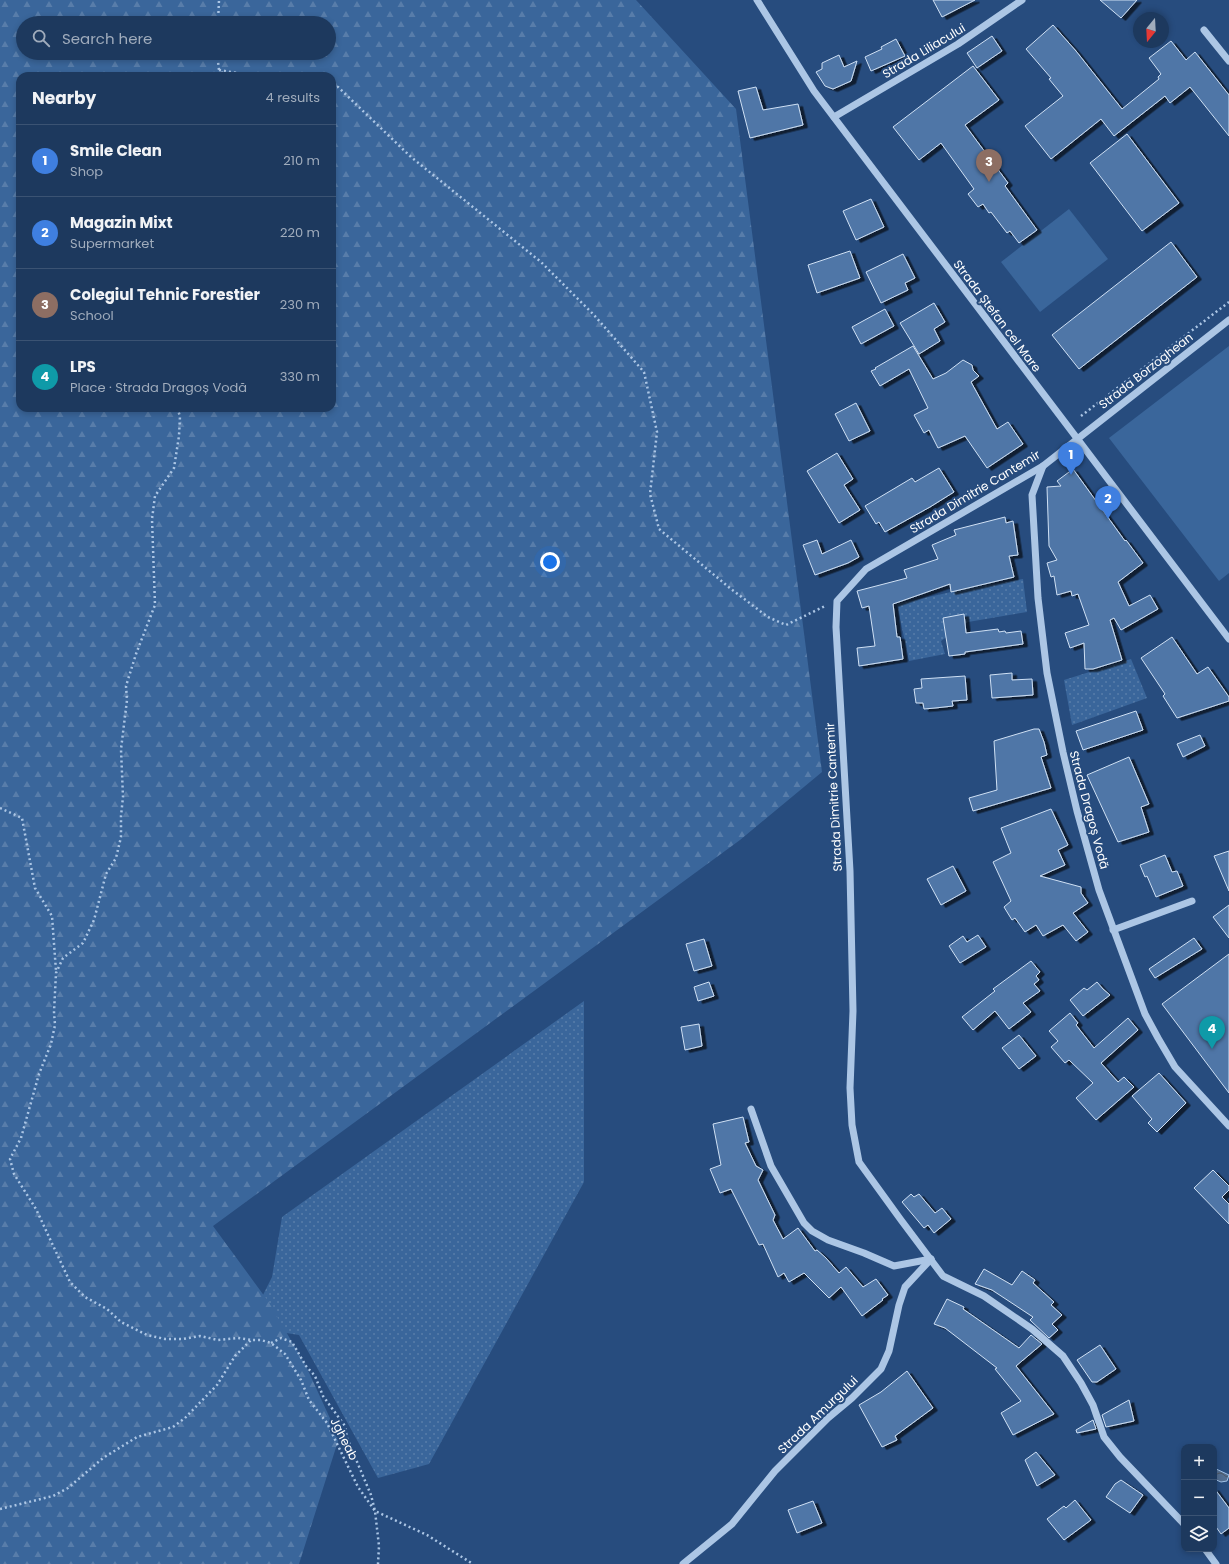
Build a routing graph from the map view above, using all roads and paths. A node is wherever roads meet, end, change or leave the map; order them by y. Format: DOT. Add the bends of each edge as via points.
graph roads {
  1 [pos="219,0"];
  2 [pos="757,0"];
  3 [pos="1022,0"];
  4 [pos="218,16"];
  5 [pos="1204,30"];
  6 [pos="218,60"];
  7 [pos="1229,61"];
  8 [pos="219,70"];
  9 [pos="221,72"];
  10 [pos="231,72"];
  11 [pos="336,88"];
  12 [pos="834,117"];
  13 [pos="1229,302"];
  14 [pos="1229,320"];
  15 [pos="178,412"];
  16 [pos="1081,416"];
  17 [pos="1076,439"];
  18 [pos="1043,466"];
  19 [pos="837,601"];
  20 [pos="1229,639"];
  21 [pos="0,808"];
  22 [pos="1192,901"];
  23 [pos="1113,930"];
  24 [pos="56,973"];
  25 [pos="750,1109"];
  26 [pos="1229,1126"];
  27 [pos="931,1259"];
  28 [pos="252,1340"];
  29 [pos="271,1343"];
  30 [pos="0,1509"];
  31 [pos="375,1511"];
  32 [pos="1181,1521"];
  33 [pos="1207,1552"];
  34 [pos="378,1564"];
  35 [pos="474,1564"];
  36 [pos="683,1564"];
  37 [pos="1216,1564"];
  1 -- 4 [label="path"];
  2 -- 12 [label="street, Strada Ștefan cel Mare" via="814,91"];
  3 -- 12 [label="street, Strada Liliacului" via="958,44"];
  5 -- 7 [label="street"];
  6 -- 8 [label="path"];
  8 -- 9 [label="path"];
  8 -- 10 [label="path"];
  11 -- 19 [label="path" via="411,157 542,262 594,315 644,372 657,432 650,494 659,528 731,589 768,617 786,625"];
  12 -- 17 [label="street, Strada Ștefan cel Mare"];
  13 -- 16 [label="path"];
  14 -- 17 [label="street, Strada Borzoghean"];
  15 -- 24 [label="path" via="179,436 174,468 155,496 152,519 155,605 126,686 127,700 121,748 122,838 116,858 106,874 94,920 83,943 63,958"];
  17 -- 18 [label="street, Strada Dimitrie Cantemir"];
  17 -- 20 [label="street, Strada Ștefan cel Mare"];
  18 -- 19 [label="street, Strada Dimitrie Cantemir" via="866,569"];
  18 -- 23 [label="street, Strada Dragoș Vodă" via="1032,495 1038,598 1047,673 1077,810 1100,894"];
  19 -- 27 [label="street, Strada Dimitrie Cantemir" via="836,627 850,871 854,1011 850,1088 852,1125 859,1162"];
  21 -- 24 [label="path" via="22,818 35,888 52,916"];
  22 -- 23 [label="street"];
  23 -- 26 [label="street, Strada Dragoș Vodă" via="1145,1014 1158,1038 1176,1067"];
  24 -- 28 [label="path" via="55,1025 51,1044 39,1074 21,1138 10,1159 14,1174 36,1209 70,1282 85,1297 107,1309 121,1322 148,1335 165,1339 200,1336 218,1340"];
  25 -- 27 [label="street" via="771,1166 812,1231 894,1266"];
  27 -- 32 [label="street, Strada Dimitrie Cantemir" via="943,1276 984,1296 1032,1328 1063,1356 1093,1405 1104,1437"];
  27 -- 36 [label="street, Strada Amurgului" via="905,1286 889,1351 881,1369 775,1471 732,1524"];
  28 -- 29 [label="path"];
  28 -- 30 [label="path" via="235,1356 217,1385 185,1418 173,1426 137,1437 103,1458 68,1488 53,1496"];
  29 -- 31 [label="path, Jgheab" via="285,1354 301,1380 309,1400 327,1424 358,1487"];
  29 -- 31 [label="path" via="281,1338 292,1342 314,1376 323,1396 345,1426 347,1438"];
  31 -- 34 [label="path" via="379,1546"];
  31 -- 35 [label="path" via="427,1535"];
  33 -- 37 [label="street"];
}
